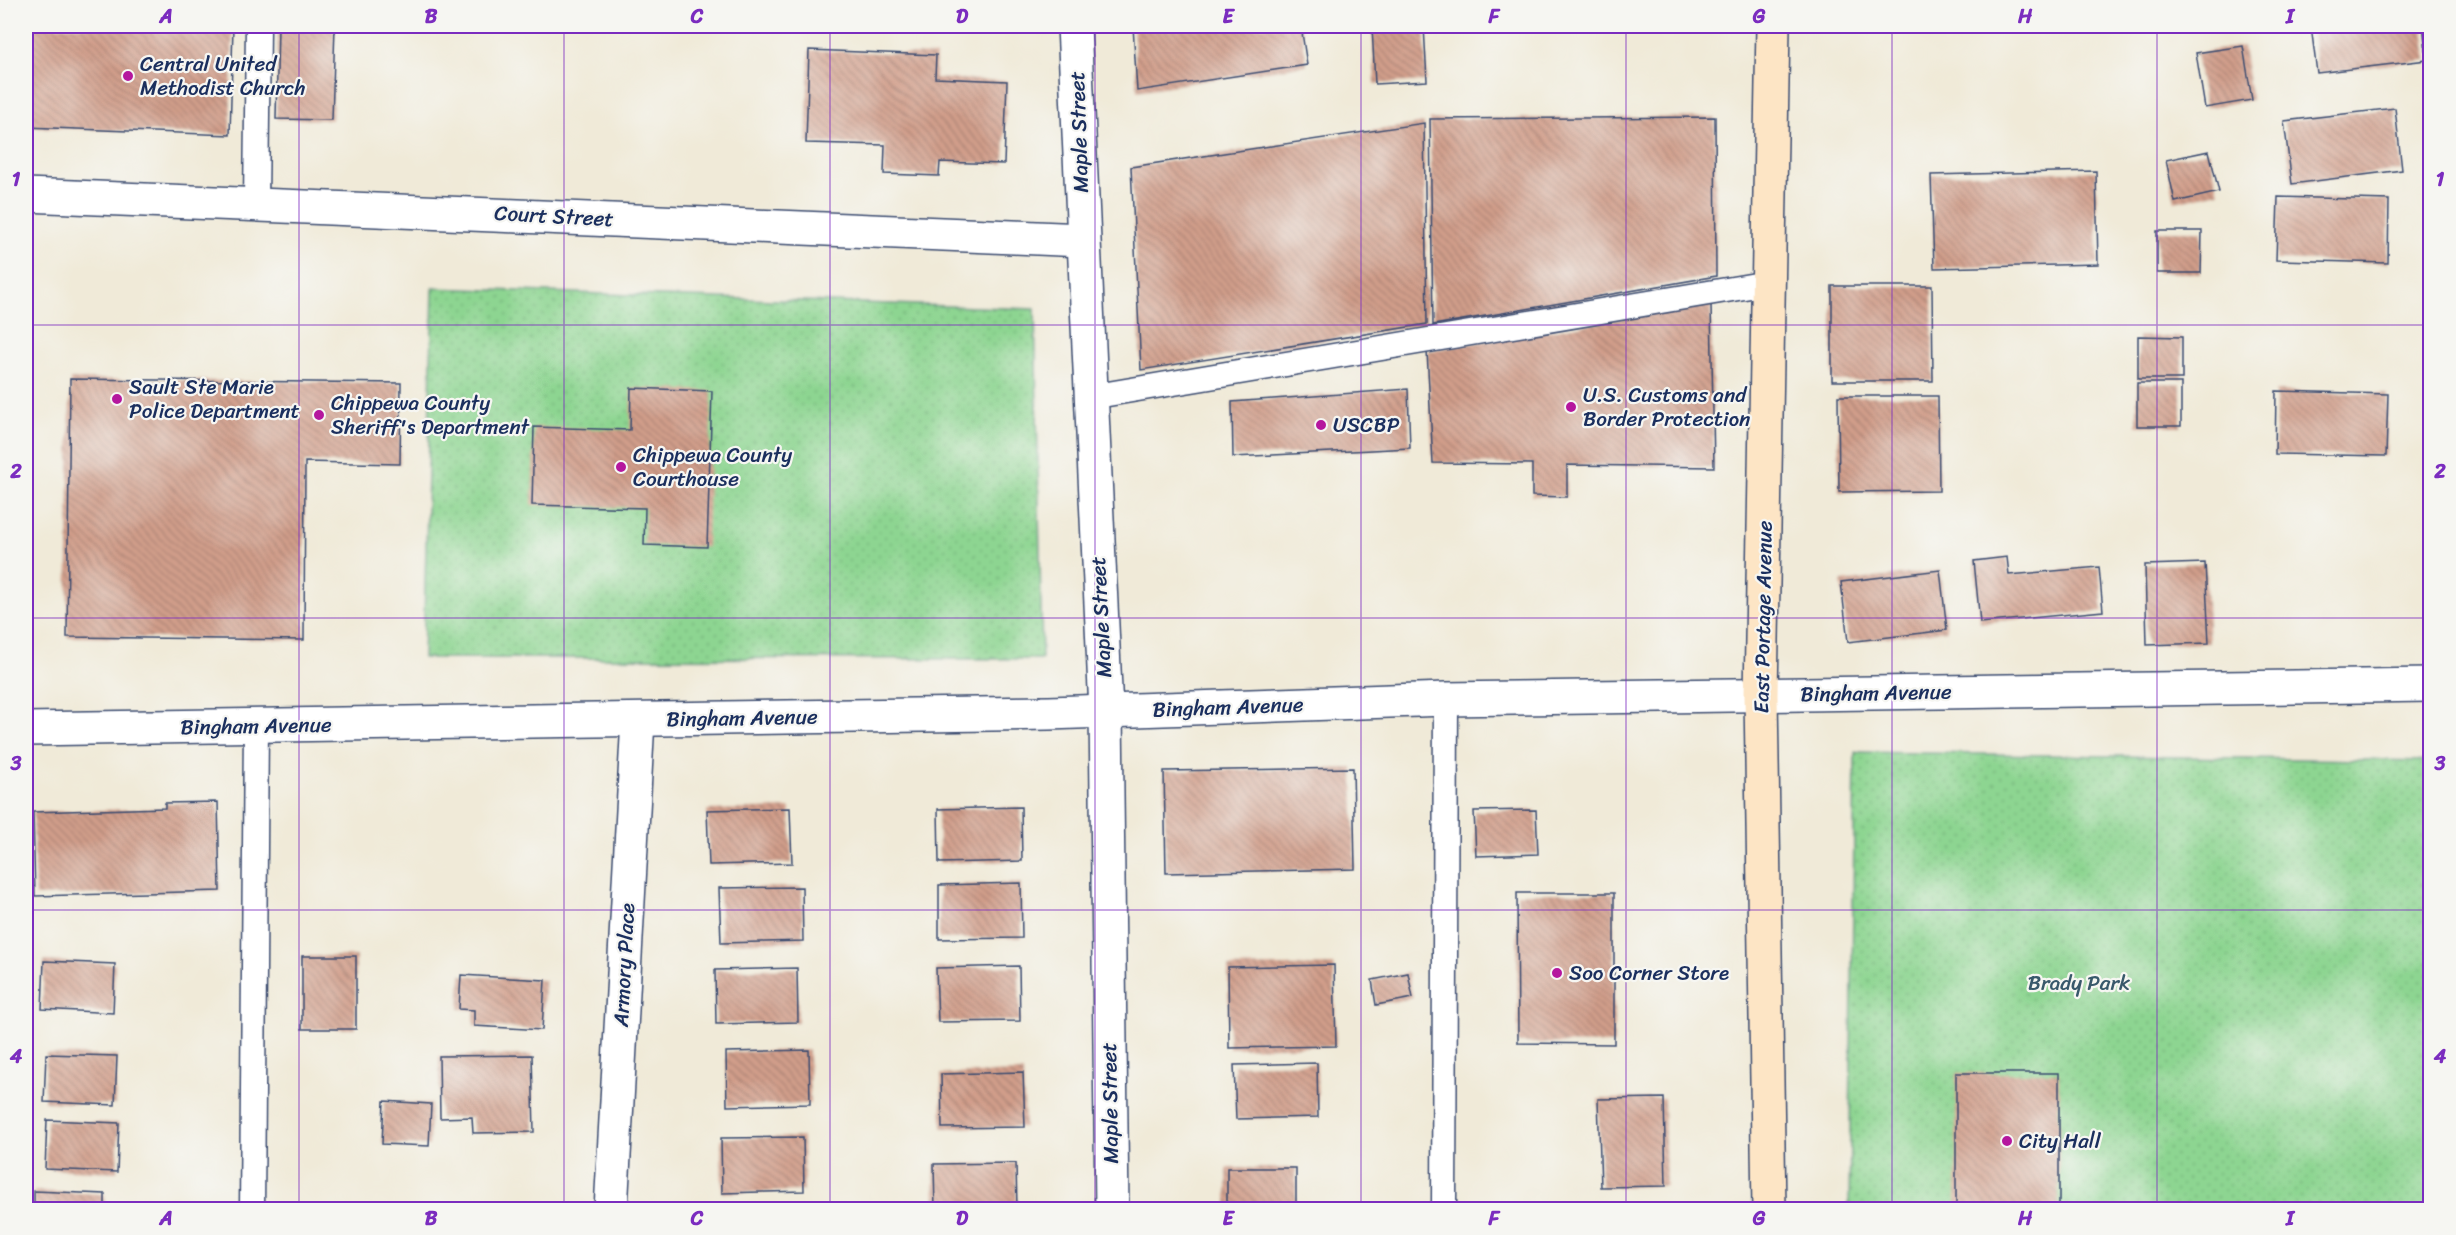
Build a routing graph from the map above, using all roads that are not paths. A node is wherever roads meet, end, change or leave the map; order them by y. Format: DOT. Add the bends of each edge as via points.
graph roads {
  1 [pos="258,26"];
  2 [pos="1074,26"];
  3 [pos="1773,26"];
  4 [pos="26,195"];
  5 [pos="256,203"];
  6 [pos="1083,240"];
  7 [pos="1768,283"];
  8 [pos="1090,397"];
  9 [pos="2430,685"];
  10 [pos="1761,694"];
  11 [pos="1446,699"];
  12 [pos="1106,711"];
  13 [pos="638,720"];
  14 [pos="256,727"];
  15 [pos="26,729"];
  16 [pos="252,1209"];
  17 [pos="611,1209"];
  18 [pos="1112,1209"];
  19 [pos="1444,1209"];
  20 [pos="1769,1209"];
  1 -- 5 [label="lane"];
  2 -- 6 [label="street, Maple Street"];
  3 -- 7 [label="main road, East Portage Avenue"];
  4 -- 5 [label="street, Court Street"];
  5 -- 6 [label="street, Court Street"];
  6 -- 8 [label="street, Maple Street"];
  7 -- 8 [label="lane"];
  7 -- 10 [label="main road, East Portage Avenue"];
  8 -- 12 [label="street, Maple Street"];
  9 -- 10 [label="street, Bingham Avenue"];
  10 -- 11 [label="street, Bingham Avenue"];
  10 -- 20 [label="main road, East Portage Avenue"];
  11 -- 12 [label="street, Bingham Avenue"];
  11 -- 19 [label="lane"];
  12 -- 13 [label="street, Bingham Avenue"];
  12 -- 18 [label="street, Maple Street"];
  13 -- 14 [label="street, Bingham Avenue"];
  13 -- 17 [label="street, Armory Place"];
  14 -- 15 [label="street, Bingham Avenue"];
  14 -- 16 [label="lane"];
}
